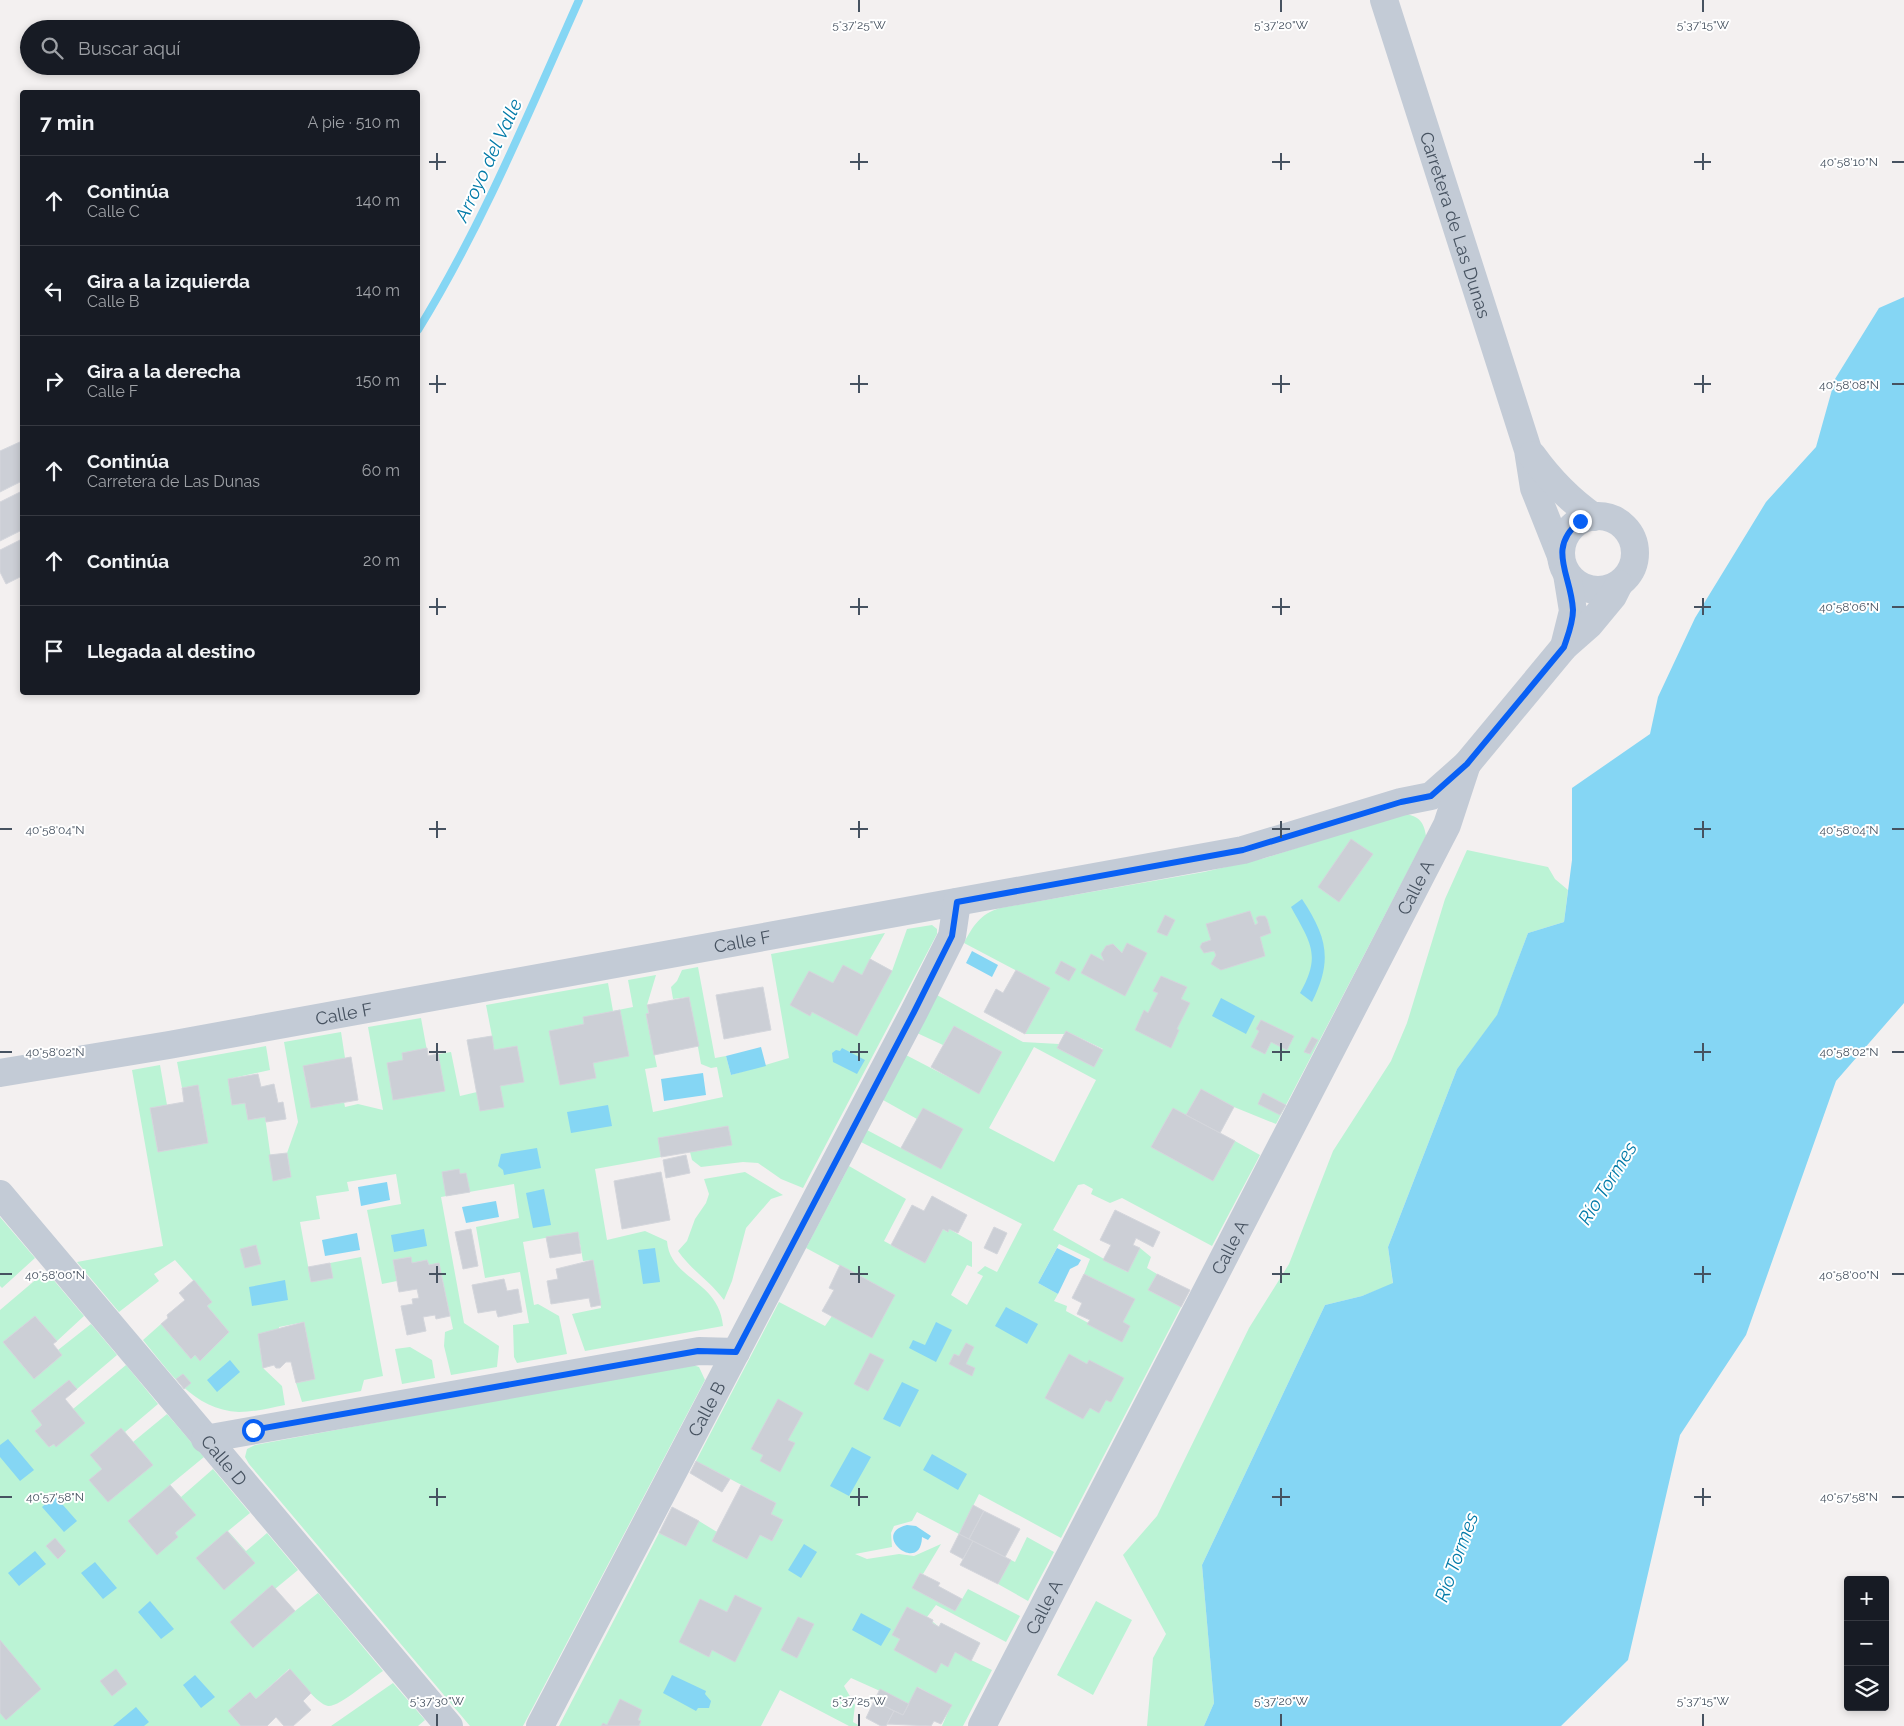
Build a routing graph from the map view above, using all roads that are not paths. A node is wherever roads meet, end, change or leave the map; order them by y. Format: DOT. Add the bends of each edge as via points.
graph roads {
  1 [pos="1384,0"];
  2 [pos="1528,450"];
  3 [pos="1594,517"];
  4 [pos="1564,565"];
  5 [pos="1619,584"];
  6 [pos="1564,647"];
  7 [pos="1467,764"];
  8 [pos="957,902"];
  9 [pos="0,1073"];
  10 [pos="0,1194"];
  11 [pos="736,1352"];
  12 [pos="205,1438"];
  13 [pos="449,1726"];
  14 [pos="540,1726"];
  15 [pos="982,1726"];
  1 -- 2 [label="street, Carretera de Las Dunas"];
  2 -- 3 [label="street, Carretera de Las Dunas" via="1552,482"];
  2 -- 4 [label="street, Carretera de Las Dunas" via="1534,488"];
  3 -- 4 [label="street" via="1580,521 1570,530 1563,542"];
  3 -- 5 [label="street" via="1615,521 1630,536 1635,556 1630,572"];
  4 -- 5 [label="street" via="1575,582 1585,588 1608,589"];
  4 -- 6 [label="street, Carretera de Las Dunas" via="1573,611"];
  5 -- 6 [label="street, Carretera de Las Dunas" via="1589,625"];
  6 -- 7 [label="street, Carretera de Las Dunas"];
  7 -- 8 [label="street, Calle F" via="1431,796 1401,802 1243,850"];
  7 -- 15 [label="street, Calle A" via="1447,825"];
  8 -- 9 [label="street, Calle F"];
  8 -- 11 [label="street, Calle B" via="952,936"];
  10 -- 12 [label="street, Calle D"];
  11 -- 12 [label="street" via="690,1352"];
  11 -- 14 [label="street, Calle B"];
  12 -- 13 [label="street, Calle D"];
}
